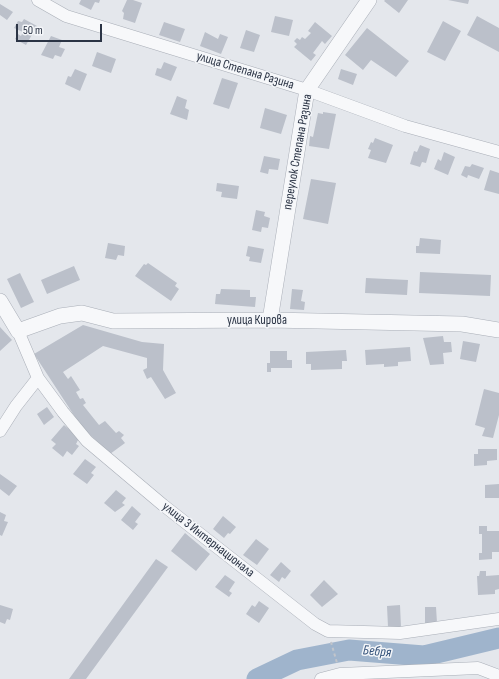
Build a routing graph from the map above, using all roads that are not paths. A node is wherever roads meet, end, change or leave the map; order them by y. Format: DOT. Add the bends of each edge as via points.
graph roads {
  1 [pos="38,0"];
  2 [pos="369,0"];
  3 [pos="307,90"];
  4 [pos="499,152"];
  5 [pos="0,301"];
  6 [pos="4,316"];
  7 [pos="270,320"];
  8 [pos="499,330"];
  9 [pos="18,331"];
  10 [pos="38,378"];
  11 [pos="0,431"];
  12 [pos="499,619"];
  13 [pos="499,676"];
  14 [pos="321,679"];
  1 -- 3 [label="street, улица Степана Разина" via="66,16"];
  2 -- 3 [label="street, переулок Степана Разина"];
  3 -- 4 [label="street, улица Степана Разина" via="405,126"];
  3 -- 7 [label="street, переулок Степана Разина"];
  5 -- 6 [label="street, улица 3 Интернационала"];
  6 -- 9 [label="street, улица 3 Интернационала"];
  7 -- 8 [label="street, улица Кирова" via="462,324"];
  7 -- 9 [label="street, улица Кирова" via="113,321 82,313 60,316"];
  9 -- 10 [label="street, улица 3 Интернационала"];
  10 -- 11 [label="street"];
  10 -- 12 [label="street, улица 3 Интернационала" via="87,441 163,505 315,624 328,631 400,633"];
  13 -- 14 [label="street" via="478,668 340,674"];
}
